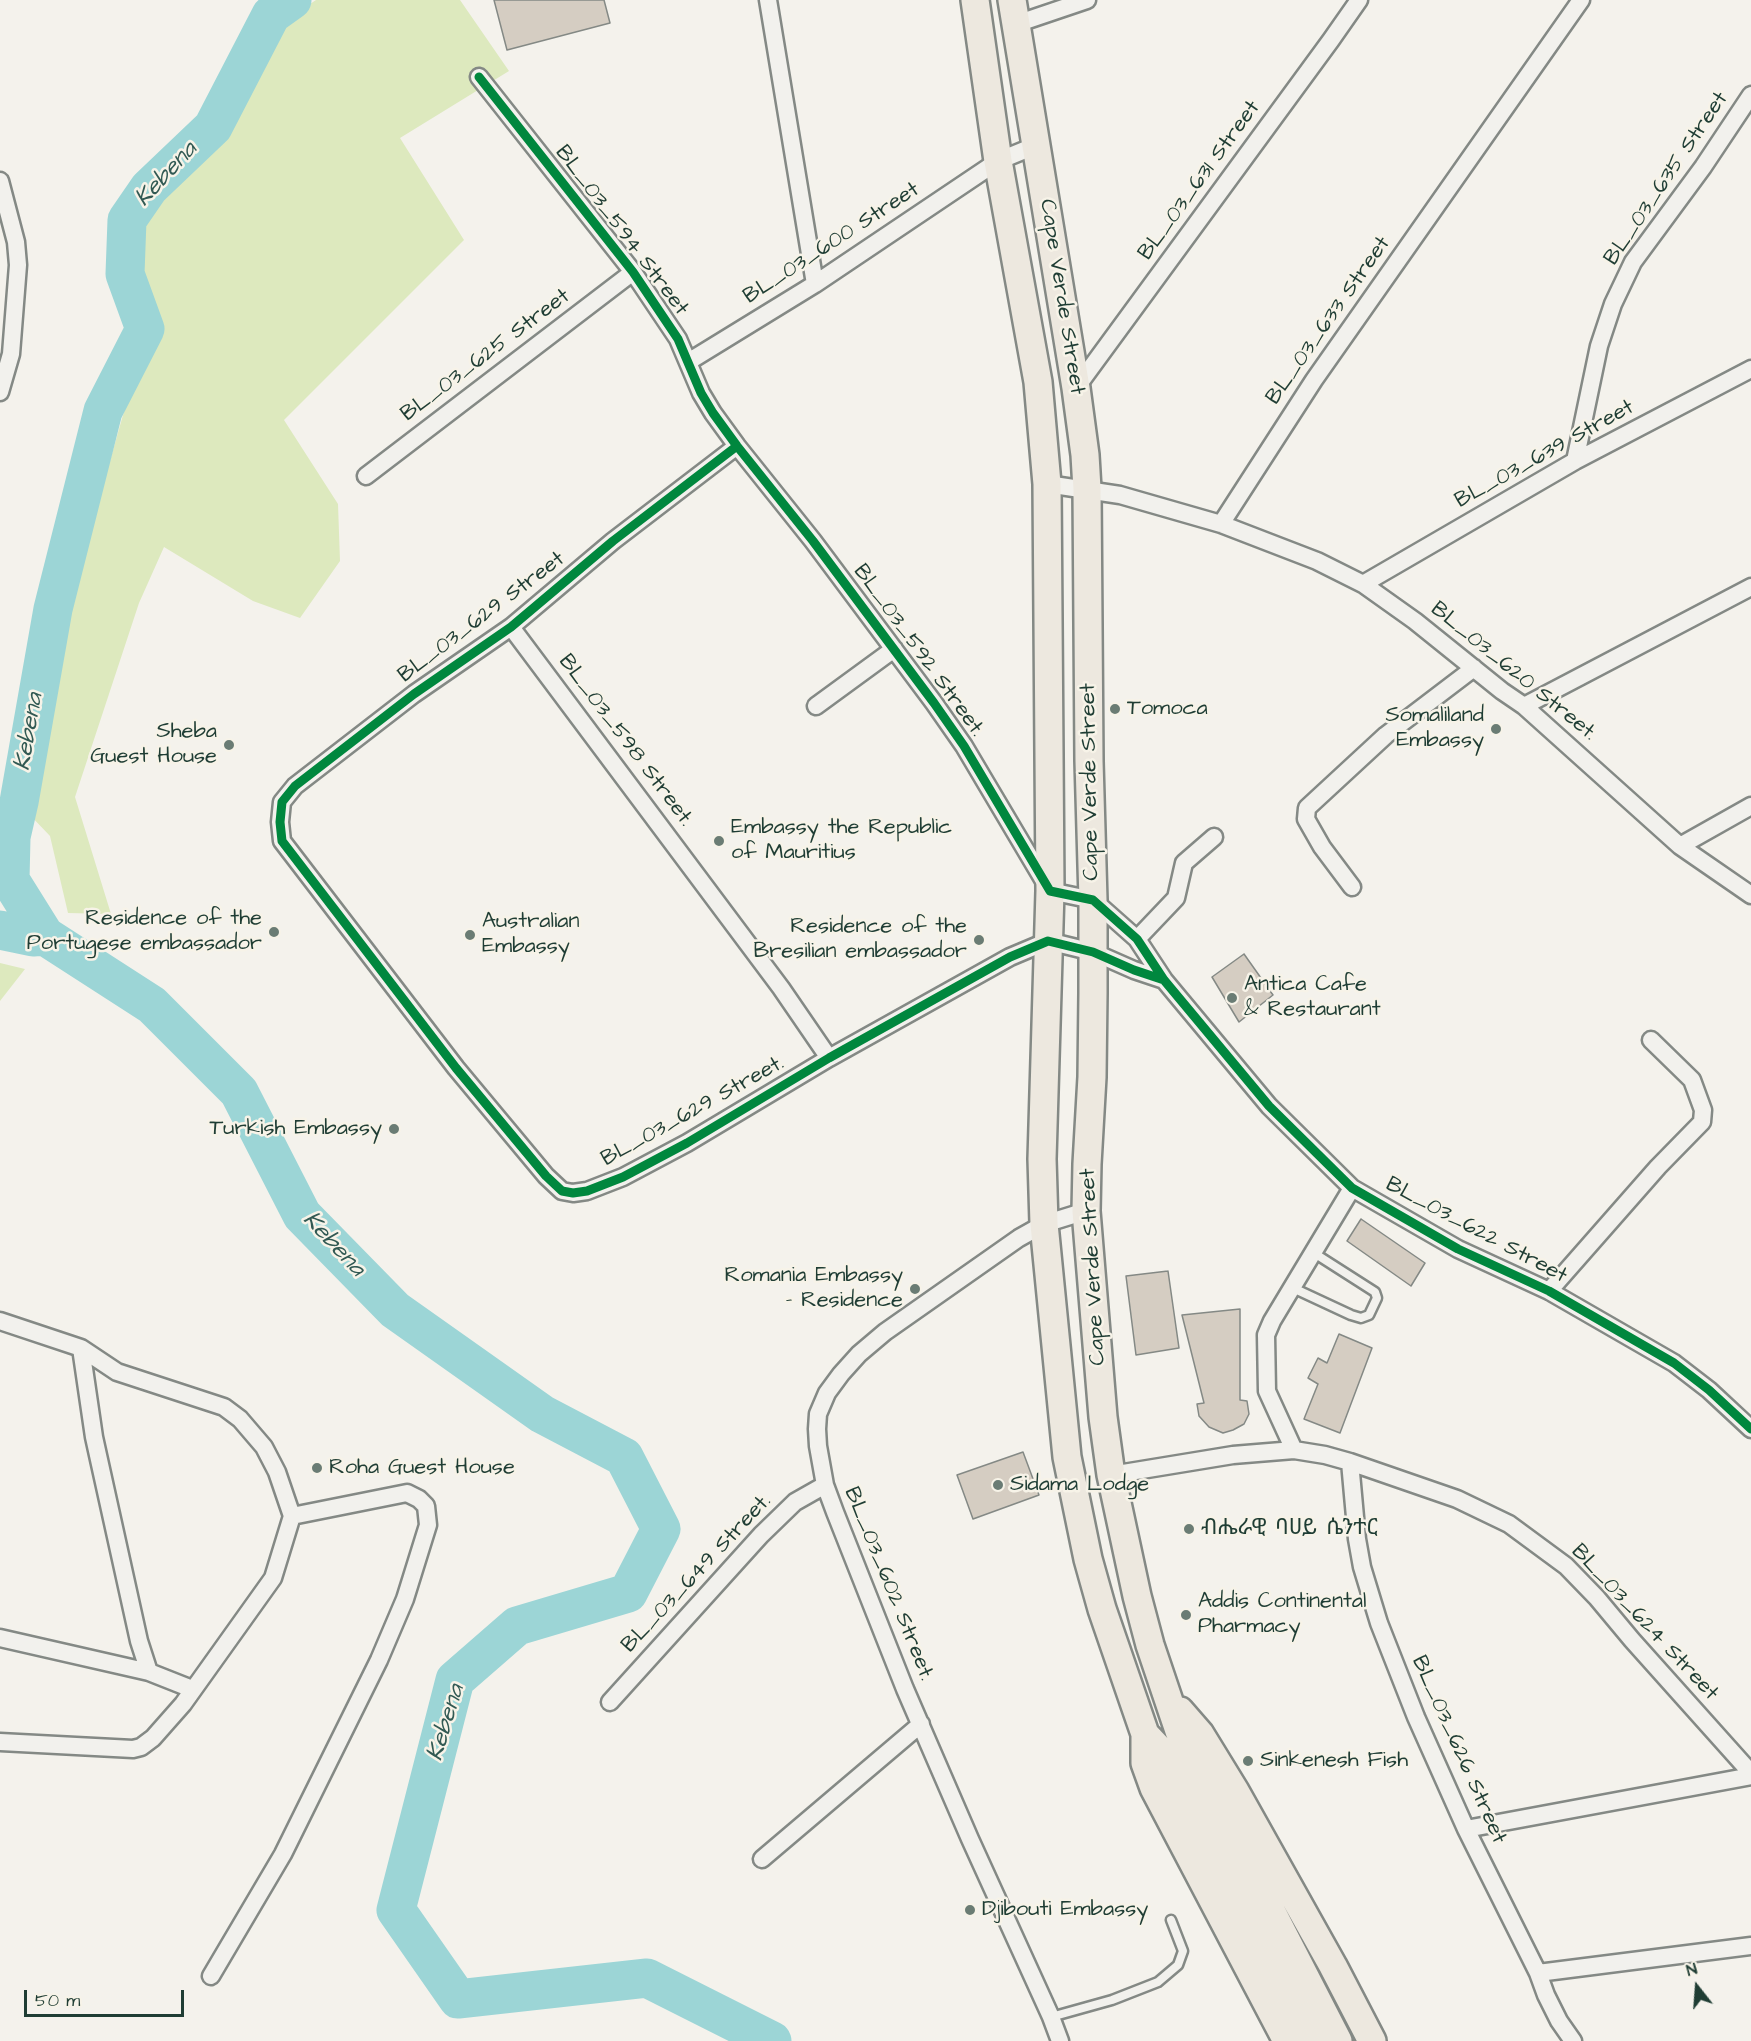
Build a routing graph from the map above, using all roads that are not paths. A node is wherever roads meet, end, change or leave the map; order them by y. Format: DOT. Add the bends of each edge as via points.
graph roads {
  1 [pos="768,0"];
  2 [pos="975,0"];
  3 [pos="1087,0"];
  4 [pos="1359,0"];
  5 [pos="1581,0"];
  6 [pos="1014,12"];
  7 [pos="479,77"];
  8 [pos="1751,95"];
  9 [pos="1037,145"];
  10 [pos="998,160"];
  11 [pos="0,181"];
  12 [pos="633,272"];
  13 [pos="815,284"];
  14 [pos="688,362"];
  15 [pos="1751,369"];
  16 [pos="1076,388"];
  17 [pos="0,392"];
  18 [pos="737,446"];
  19 [pos="1575,461"];
  20 [pos="366,476"];
  21 [pos="1047,484"];
  22 [pos="1088,489"];
  23 [pos="1221,524"];
  24 [pos="1363,584"];
  25 [pos="1751,587"];
  26 [pos="511,627"];
  27 [pos="894,649"];
  28 [pos="1474,668"];
  29 [pos="816,705"];
  30 [pos="1524,706"];
  31 [pos="282,802"];
  32 [pos="1751,806"];
  33 [pos="1214,837"];
  34 [pos="1680,846"];
  35 [pos="1352,887"];
  36 [pos="1050,891"];
  37 [pos="1751,896"];
  38 [pos="1093,900"];
  39 [pos="1137,939"];
  40 [pos="1048,941"];
  41 [pos="1093,952"];
  42 [pos="1164,980"];
  43 [pos="1651,1040"];
  44 [pos="829,1058"];
  45 [pos="1352,1188"];
  46 [pos="1086,1211"];
  47 [pos="1044,1224"];
  48 [pos="1314,1253"];
  49 [pos="1293,1287"];
  50 [pos="1549,1291"];
  51 [pos="0,1321"];
  52 [pos="81,1348"];
  53 [pos="1751,1428"];
  54 [pos="1294,1450"];
  55 [pos="1350,1462"];
  56 [pos="1111,1475"];
  57 [pos="825,1485"];
  58 [pos="292,1516"];
  59 [pos="0,1638"];
  60 [pos="149,1672"];
  61 [pos="192,1689"];
  62 [pos="1168,1698"];
  63 [pos="610,1702"];
  64 [pos="921,1724"];
  65 [pos="1144,1734"];
  66 [pos="0,1742"];
  67 [pos="1751,1774"];
  68 [pos="1466,1829"];
  69 [pos="762,1859"];
  70 [pos="1171,1920"];
  71 [pos="1751,1946"];
  72 [pos="1538,1973"];
  73 [pos="211,1976"];
  74 [pos="1051,2017"];
  75 [pos="1060,2041"];
  76 [pos="1287,2041"];
  77 [pos="1313,2041"];
  78 [pos="1338,2041"];
  79 [pos="1372,2041"];
  80 [pos="1573,2041"];
  1 -- 13 [label="street"];
  2 -- 10 [label="main road, Cape Verde Street"];
  3 -- 6 [label="street"];
  4 -- 16 [label="street, BL_03_631 Street"];
  5 -- 23 [label="street, BL_03_633 Street" via="1314,380"];
  6 -- 9 [label="main road, Cape Verde Street"];
  7 -- 12 [label="street, BL_03_594 Street"];
  8 -- 19 [label="street, BL_03_635 Street" via="1633,262 1599,346"];
  9 -- 10 [label="street, BL_03_600 Street"];
  9 -- 16 [label="main road, Cape Verde Street"];
  10 -- 13 [label="street, BL_03_600 Street"];
  10 -- 21 [label="main road, Cape Verde Street" via="1038,382"];
  11 -- 17 [label="street" via="18,265 11,354"];
  12 -- 14 [label="street, BL_03_594 Street" via="678,339"];
  12 -- 20 [label="street, BL_03_625 Street"];
  13 -- 14 [label="street, BL_03_600 Street"];
  14 -- 18 [label="street, BL_03_594 Street" via="701,393"];
  15 -- 19 [label="street, BL_03_639 Street"];
  16 -- 22 [label="main road, Cape Verde Street"];
  18 -- 26 [label="street, BL_03_629 Street"];
  18 -- 27 [label="street, BL_03_592 Street."];
  19 -- 24 [label="street, BL_03_639 Street"];
  21 -- 22 [label="street"];
  21 -- 36 [label="main road, Cape Verde Street"];
  22 -- 23 [label="street"];
  22 -- 38 [label="main road, Cape Verde Street"];
  23 -- 24 [label="street, BL_03_620 Street." via="1317,561"];
  24 -- 28 [label="street, BL_03_620 Street."];
  25 -- 30 [label="street"];
  26 -- 31 [label="street, BL_03_629 Street" via="414,694 295,786"];
  26 -- 44 [label="street, BL_03_598 Street."];
  27 -- 29 [label="street"];
  27 -- 36 [label="street, BL_03_592 Street." via="964,746"];
  28 -- 30 [label="street, BL_03_620 Street."];
  28 -- 35 [label="street" via="1386,735 1307,808 1306,819"];
  30 -- 34 [label="street, BL_03_620 Street."];
  31 -- 44 [label="street, BL_03_629 Street." via="282,841 294,859 456,1068 562,1191 587,1191 623,1177"];
  32 -- 34 [label="street"];
  33 -- 39 [label="street" via="1184,863 1176,898"];
  34 -- 37 [label="street, BL_03_620 Street."];
  36 -- 38 [label="street"];
  36 -- 40 [label="main road, Cape Verde Street"];
  38 -- 39 [label="street, BL_03_622 Street"];
  38 -- 41 [label="main road, Cape Verde Street"];
  39 -- 42 [label="street, BL_03_622 Street"];
  40 -- 41 [label="street"];
  40 -- 44 [label="street, BL_03_629 Street." via="1010,957"];
  40 -- 47 [label="main road, Cape Verde Street"];
  41 -- 42 [label="street"];
  41 -- 46 [label="main road, Cape Verde Street"];
  42 -- 45 [label="street, BL_03_622 Street" via="1269,1106"];
  43 -- 50 [label="street" via="1692,1080 1703,1110 1702,1122"];
  45 -- 48 [label="street"];
  45 -- 50 [label="street, BL_03_622 Street" via="1458,1249"];
  46 -- 47 [label="street, BL_03_602 Street."];
  46 -- 56 [label="main road, Cape Verde Street"];
  47 -- 57 [label="street, BL_03_602 Street." via="885,1332 841,1374 818,1414 818,1446"];
  47 -- 65 [label="main road, Cape Verde Street" via="1067,1457 1088,1559"];
  48 -- 49 [label="street"];
  48 -- 49 [label="lane" via="1375,1292 1377,1298 1369,1315 1361,1318"];
  49 -- 54 [label="street" via="1266,1335 1266,1360 1267,1391"];
  50 -- 53 [label="street, BL_03_622 Street" via="1674,1363"];
  51 -- 52 [label="street"];
  52 -- 58 [label="street" via="117,1372 224,1407 240,1419 264,1447 278,1472"];
  52 -- 60 [label="street" via="94,1437"];
  54 -- 55 [label="street, BL_03_624 Street"];
  54 -- 56 [label="street, BL_03_624 Street" via="1233,1455"];
  55 -- 67 [label="street, BL_03_624 Street" via="1457,1499 1509,1524 1566,1566"];
  55 -- 68 [label="street, BL_03_626 Street" via="1356,1539 1379,1623"];
  56 -- 62 [label="main road, Cape Verde Street" via="1137,1596"];
  57 -- 63 [label="street, BL_03_649 Street." via="795,1502 761,1535"];
  57 -- 64 [label="street, BL_03_602 Street."];
  58 -- 61 [label="street" via="273,1578"];
  58 -- 73 [label="street" via="407,1493 426,1506 428,1526 405,1599 378,1660 283,1854"];
  59 -- 60 [label="street"];
  60 -- 61 [label="street"];
  61 -- 66 [label="street" via="183,1704 141,1747"];
  62 -- 78 [label="main road, Cape Verde Street" via="1187,1749"];
  62 -- 79 [label="main road" via="1200,1734 1235,1791"];
  64 -- 69 [label="street"];
  64 -- 74 [label="street, BL_03_602 Street."];
  65 -- 76 [label="main road" via="1145,1763 1154,1788"];
  65 -- 77 [label="main road, Cape Verde Street" via="1161,1751"];
  67 -- 68 [label="street"];
  68 -- 72 [label="street, BL_03_626 Street"];
  70 -- 74 [label="lane" via="1184,1951 1178,1965 1158,1982"];
  71 -- 72 [label="street"];
  72 -- 80 [label="street, BL_03_626 Street"];
  74 -- 75 [label="street, BL_03_602 Street."];
}
